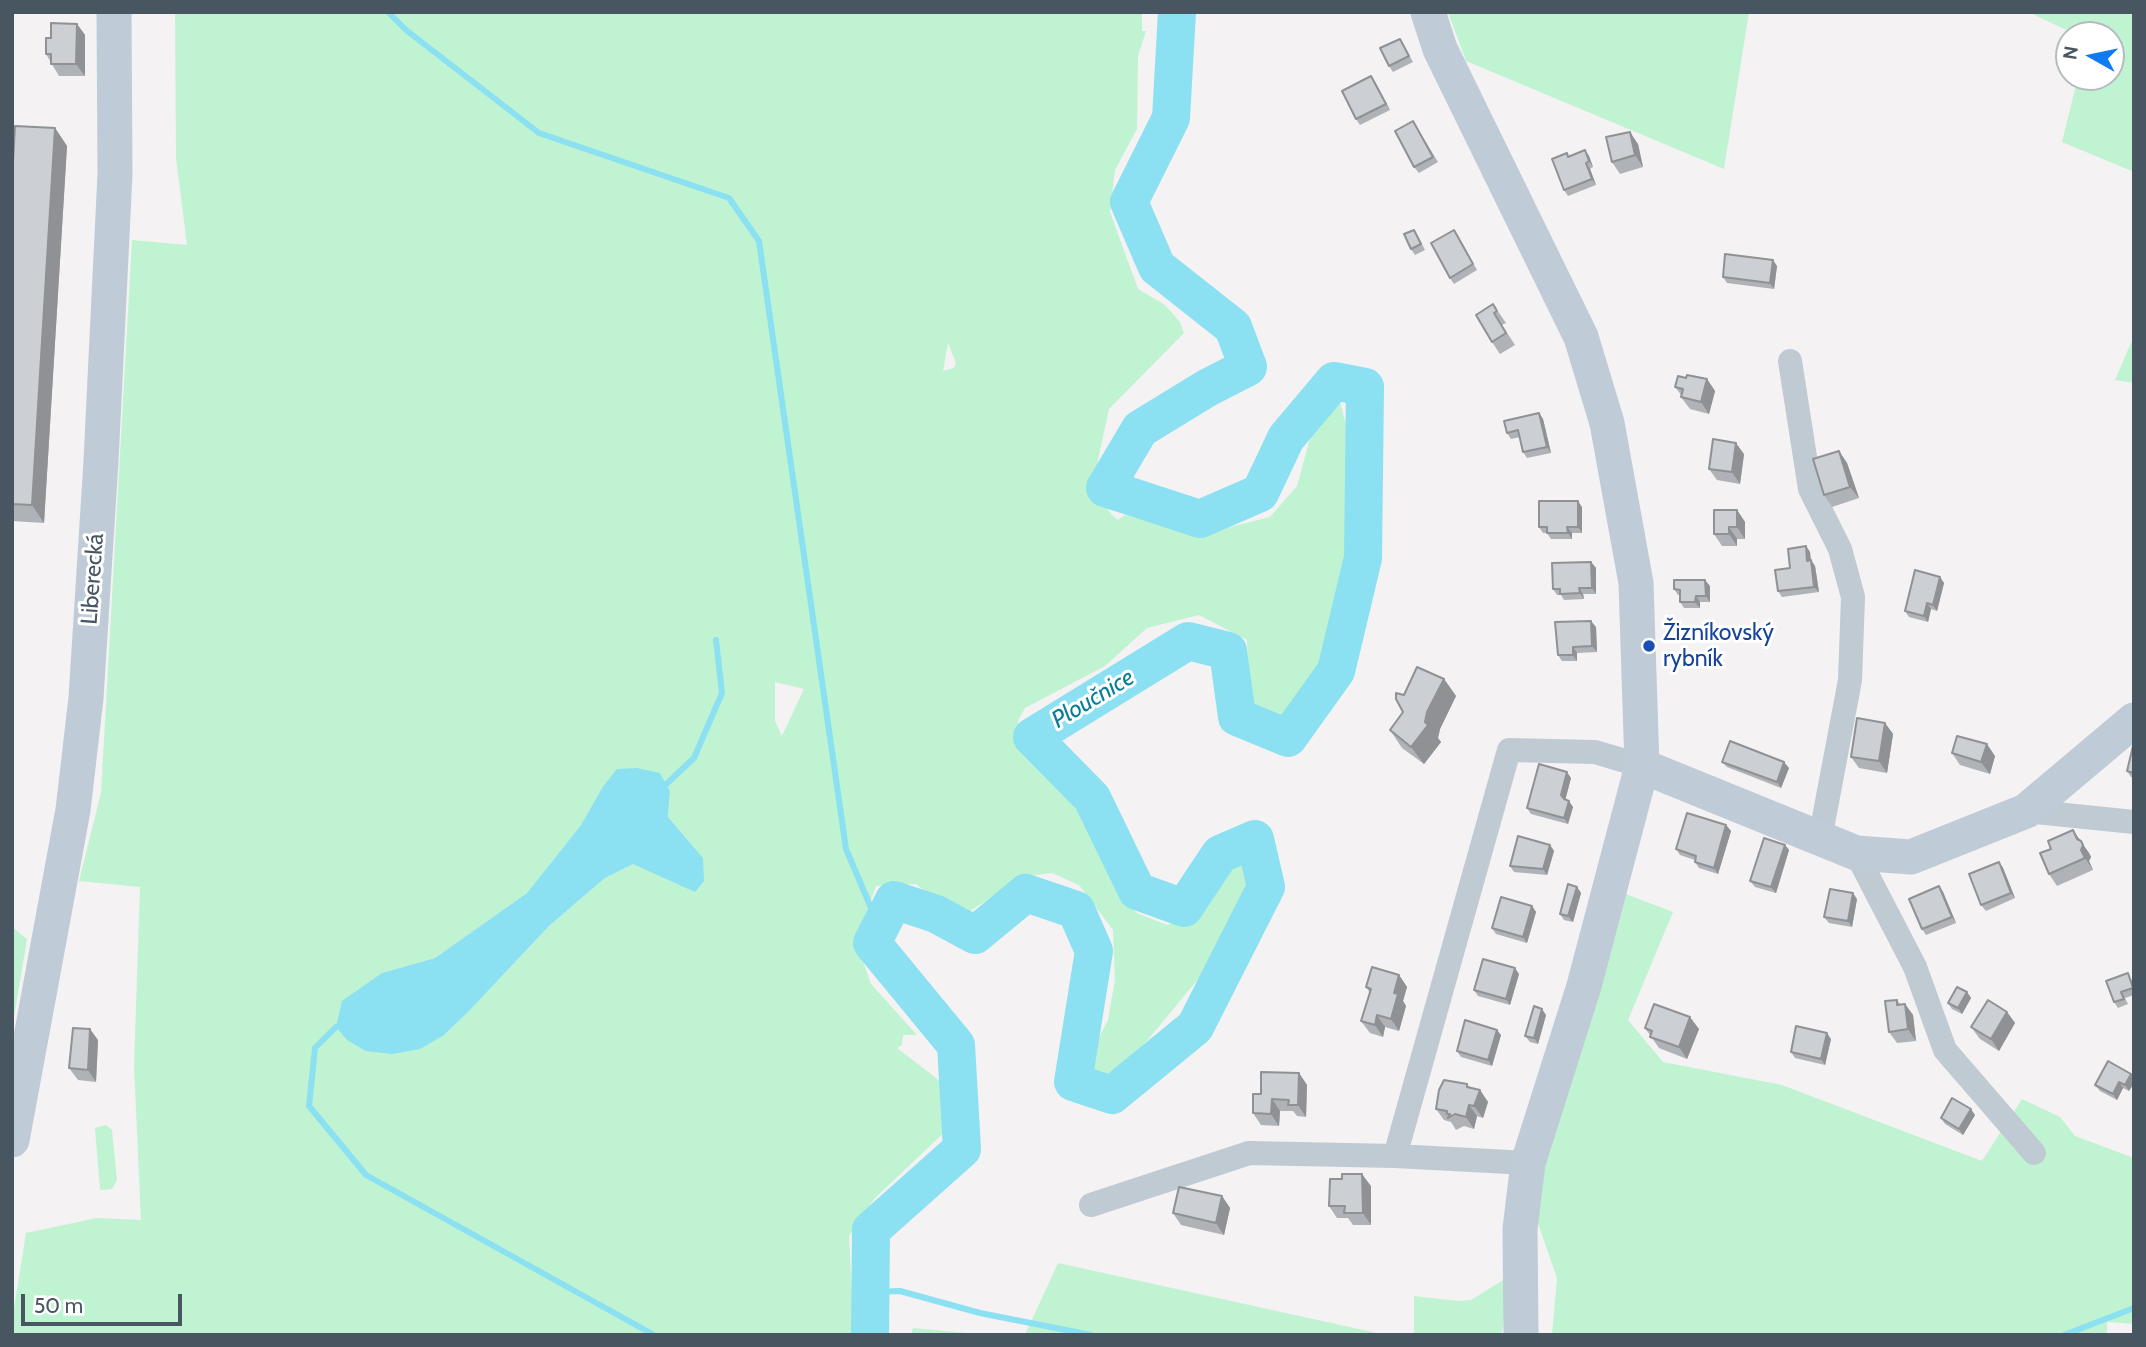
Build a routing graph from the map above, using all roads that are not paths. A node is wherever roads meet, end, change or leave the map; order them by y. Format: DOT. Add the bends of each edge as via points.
graph roads {
  1 [pos="114,12"];
  2 [pos="1428,12"];
  3 [pos="1790,360"];
  4 [pos="2134,720"];
  5 [pos="1642,766"];
  6 [pos="2026,811"];
  7 [pos="2134,822"];
  8 [pos="1819,839"];
  9 [pos="1856,853"];
  10 [pos="12,1140"];
  11 [pos="2034,1153"];
  12 [pos="1395,1156"];
  13 [pos="1528,1163"];
  14 [pos="1091,1205"];
  15 [pos="1521,1335"];
  1 -- 10 [label="street, Liberecká" via="115,174 86,698 73,810"];
  2 -- 5 [label="street" via="1440,49 1581,337 1607,423 1636,583"];
  3 -- 8 [label="street" via="1810,489 1840,549 1853,597 1850,680"];
  4 -- 6 [label="street"];
  5 -- 8 [label="street"];
  5 -- 12 [label="street" via="1595,752 1509,750"];
  5 -- 13 [label="street" via="1584,986"];
  6 -- 7 [label="street"];
  6 -- 9 [label="street" via="1911,858"];
  8 -- 9 [label="street"];
  9 -- 11 [label="street" via="1915,967 1945,1050"];
  12 -- 13 [label="street"];
  12 -- 14 [label="street" via="1249,1153"];
  13 -- 15 [label="street" via="1520,1229"];
}
